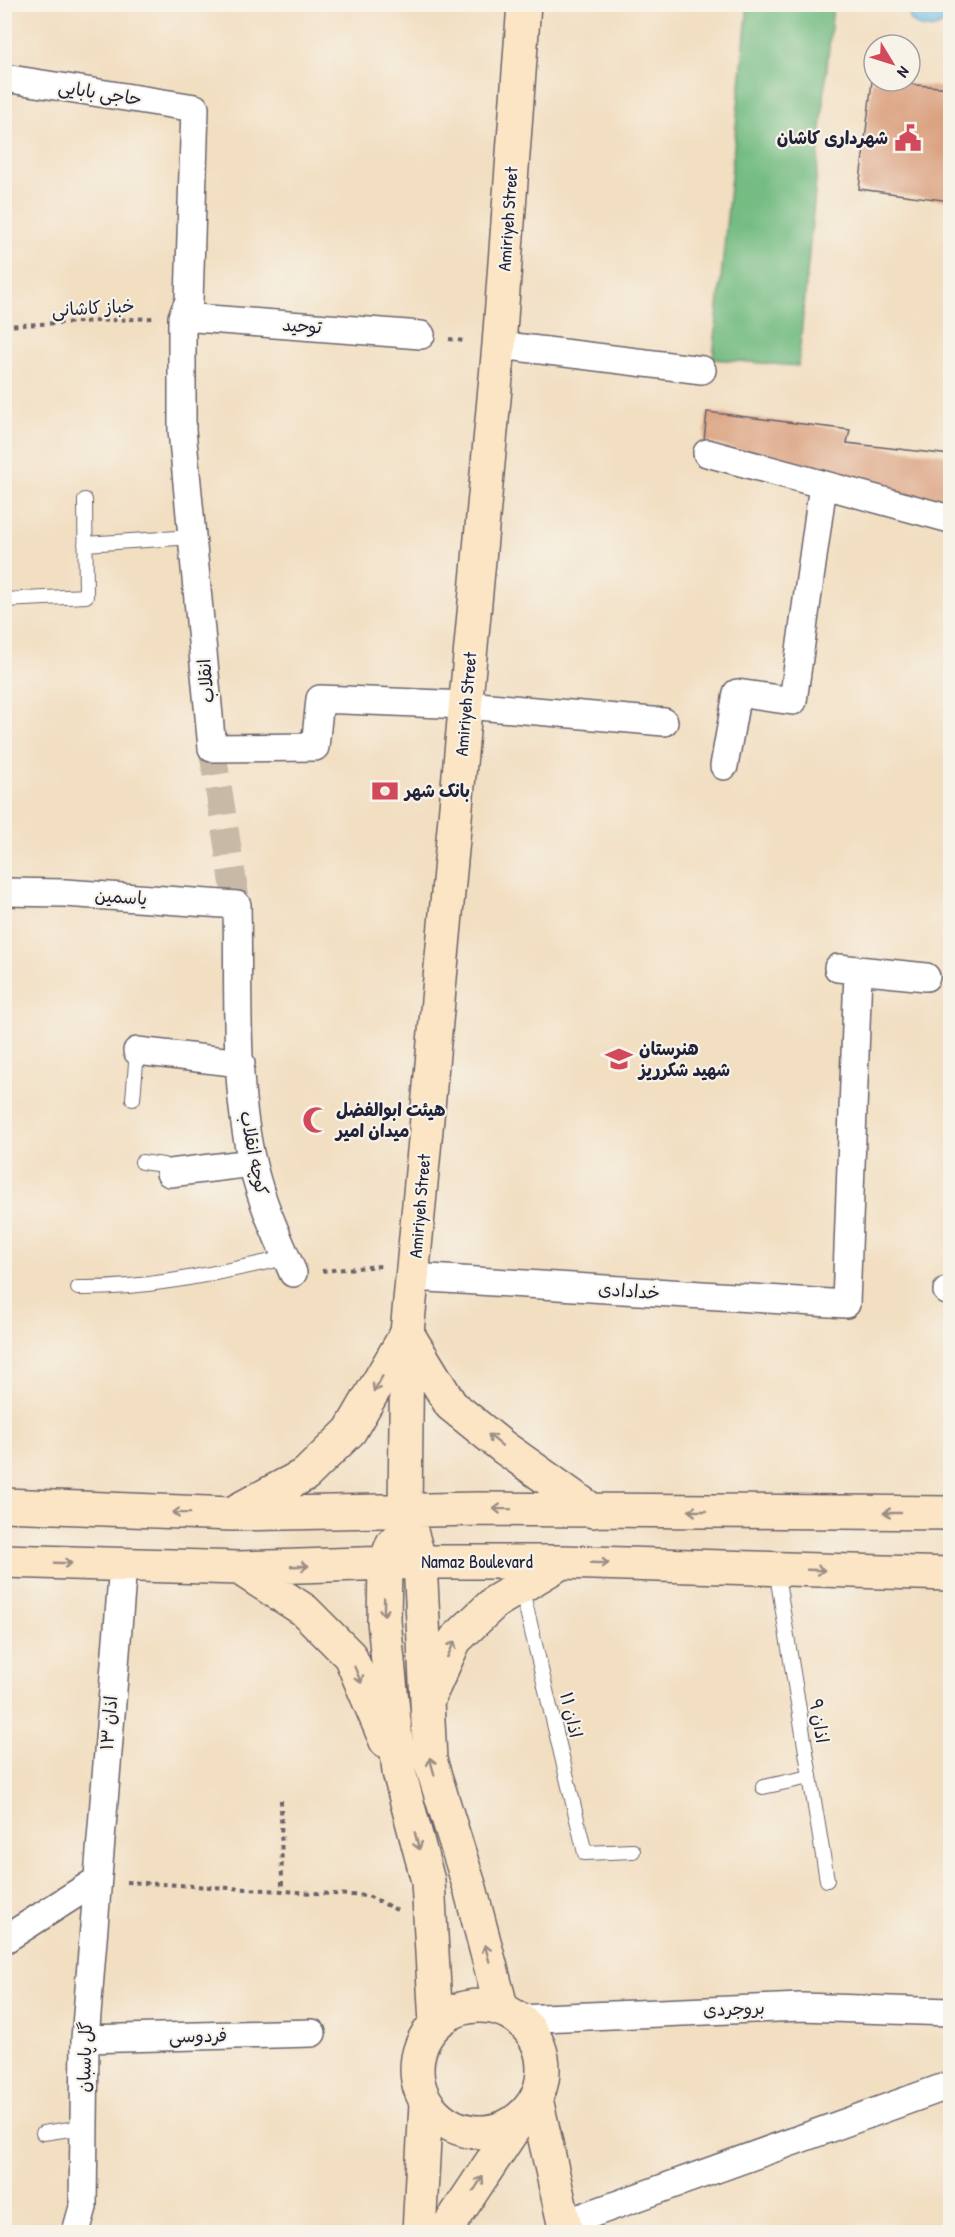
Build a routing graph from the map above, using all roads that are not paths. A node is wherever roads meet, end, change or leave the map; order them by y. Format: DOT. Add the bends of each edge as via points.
graph roads {
  1 [pos="524,4"];
  2 [pos="4,78"];
  3 [pos="195,108"];
  4 [pos="182,317"];
  5 [pos="421,335"];
  6 [pos="499,345"];
  7 [pos="702,370"];
  8 [pos="707,453"];
  9 [pos="823,485"];
  10 [pos="85,500"];
  11 [pos="951,519"];
  12 [pos="193,537"];
  13 [pos="85,544"];
  14 [pos="4,600"];
  15 [pos="466,705"];
  16 [pos="664,722"];
  17 [pos="724,766"];
  18 [pos="4,892"];
  19 [pos="237,905"];
  20 [pos="926,977"];
  21 [pos="137,1051"];
  22 [pos="241,1063"];
  23 [pos="133,1099"];
  24 [pos="142,1162"];
  25 [pos="252,1163"];
  26 [pos="170,1173"];
  27 [pos="290,1266"];
  28 [pos="414,1270"];
  29 [pos="78,1288"];
  30 [pos="408,1333"];
  31 [pos="4,1505"];
  32 [pos="405,1510"];
  33 [pos="593,1511"];
  34 [pos="951,1513"];
  35 [pos="232,1514"];
  36 [pos="4,1561"];
  37 [pos="420,1562"];
  38 [pos="562,1562"];
  39 [pos="385,1563"];
  40 [pos="123,1565"];
  41 [pos="239,1568"];
  42 [pos="776,1569"];
  43 [pos="951,1574"];
  44 [pos="521,1586"];
  45 [pos="427,1702"];
  46 [pos="399,1772"];
  47 [pos="810,1777"];
  48 [pos="763,1787"];
  49 [pos="633,1851"];
  50 [pos="827,1880"];
  51 [pos="96,1881"];
  52 [pos="4,1940"];
  53 [pos="951,2012"];
  54 [pos="510,2014"];
  55 [pos="436,2024"];
  56 [pos="312,2034"];
  57 [pos="85,2039"];
  58 [pos="951,2085"];
  59 [pos="426,2103"];
  60 [pos="529,2107"];
  61 [pos="84,2127"];
  62 [pos="43,2133"];
  63 [pos="564,2228"];
  64 [pos="76,2232"];
  65 [pos="419,2232"];
  66 [pos="445,2232"];
  1 -- 6 [label="main road, Amiriyeh Street"];
  2 -- 3 [label="street, حاجی بابایی"];
  3 -- 4 [label="street, انقلاب" via="189,301"];
  4 -- 5 [label="street, توحید"];
  4 -- 12 [label="street, انقلاب" via="182,430"];
  6 -- 7 [label="street"];
  6 -- 15 [label="main road, Amiriyeh Street"];
  8 -- 9 [label="street"];
  9 -- 11 [label="street"];
  9 -- 17 [label="street" via="793,701 737,693"];
  10 -- 13 [label="lane"];
  12 -- 13 [label="lane"];
  12 -- 15 [label="street, انقلاب" via="212,748 315,747 320,699"];
  13 -- 14 [label="lane" via="86,596"];
  15 -- 16 [label="street"];
  15 -- 28 [label="main road, Amiriyeh Street"];
  18 -- 19 [label="street, یاسمین"];
  19 -- 22 [label="street, کوچه انقلاب"];
  20 -- 28 [label="street, خدادادی" via="848,970 846,1304"];
  21 -- 22 [label="street"];
  21 -- 23 [label="lane"];
  22 -- 25 [label="street, کوچه انقلاب"];
  24 -- 26 [label="lane" via="163,1165"];
  25 -- 26 [label="street"];
  25 -- 27 [label="street, کوچه انقلاب"];
  27 -- 29 [label="lane" via="117,1289"];
  28 -- 30 [label="main road, Amiriyeh Street"];
  30 -- 32 [label="main road, Amiriyeh Street"];
  33 -- 30 [label="main road, one-way" via="503,1447 451,1404"];
  30 -- 35 [label="main road, one-way" via="350,1431 306,1474"];
  35 -- 31 [label="main road, one-way"];
  33 -- 32 [label="main road, one-way"];
  32 -- 35 [label="main road"];
  32 -- 37 [label="main road"];
  32 -- 39 [label="main road"];
  34 -- 33 [label="main road, one-way"];
  36 -- 40 [label="main road, Namaz Boulevard, one-way"];
  37 -- 38 [label="main road, Namaz Boulevard"];
  37 -- 39 [label="main road, Namaz Boulevard"];
  37 -- 45 [label="main road"];
  38 -- 42 [label="main road, Namaz Boulevard, one-way"];
  38 -- 44 [label="main road"];
  41 -- 39 [label="main road, Namaz Boulevard, one-way"];
  39 -- 46 [label="main road, one-way" via="384,1622"];
  40 -- 41 [label="main road, Namaz Boulevard"];
  40 -- 51 [label="street, اذان ۱۳"];
  41 -- 46 [label="main road, one-way" via="304,1610 350,1656"];
  42 -- 43 [label="main road, Namaz Boulevard, one-way"];
  42 -- 47 [label="lane, اذان ۹"];
  45 -- 44 [label="main road, one-way" via="455,1640 495,1602"];
  44 -- 49 [label="lane, اذان ۱۱" via="585,1852"];
  54 -- 45 [label="main road, one-way" via="430,1760"];
  46 -- 55 [label="main road, one-way" via="428,1881"];
  47 -- 48 [label="lane"];
  47 -- 50 [label="lane, اذان ۹"];
  51 -- 52 [label="street"];
  51 -- 57 [label="street, گل پاسبان"];
  53 -- 54 [label="street, بروجردی" via="801,2007"];
  54 -- 55 [label="main road" via="485,2006 467,2008"];
  54 -- 60 [label="main road" via="530,2031 543,2064 542,2082"];
  55 -- 59 [label="main road" via="427,2035 417,2062 420,2090"];
  56 -- 57 [label="street, فردوسی"];
  57 -- 61 [label="street, گل پاسبان"];
  58 -- 63 [label="street"];
  59 -- 60 [label="main road" via="446,2123 472,2132 499,2130"];
  59 -- 65 [label="main road"];
  60 -- 63 [label="main road"];
  66 -- 60 [label="main road, one-way"];
  61 -- 62 [label="lane"];
  61 -- 64 [label="street, گل پاسبان" via="83,2207"];
}
